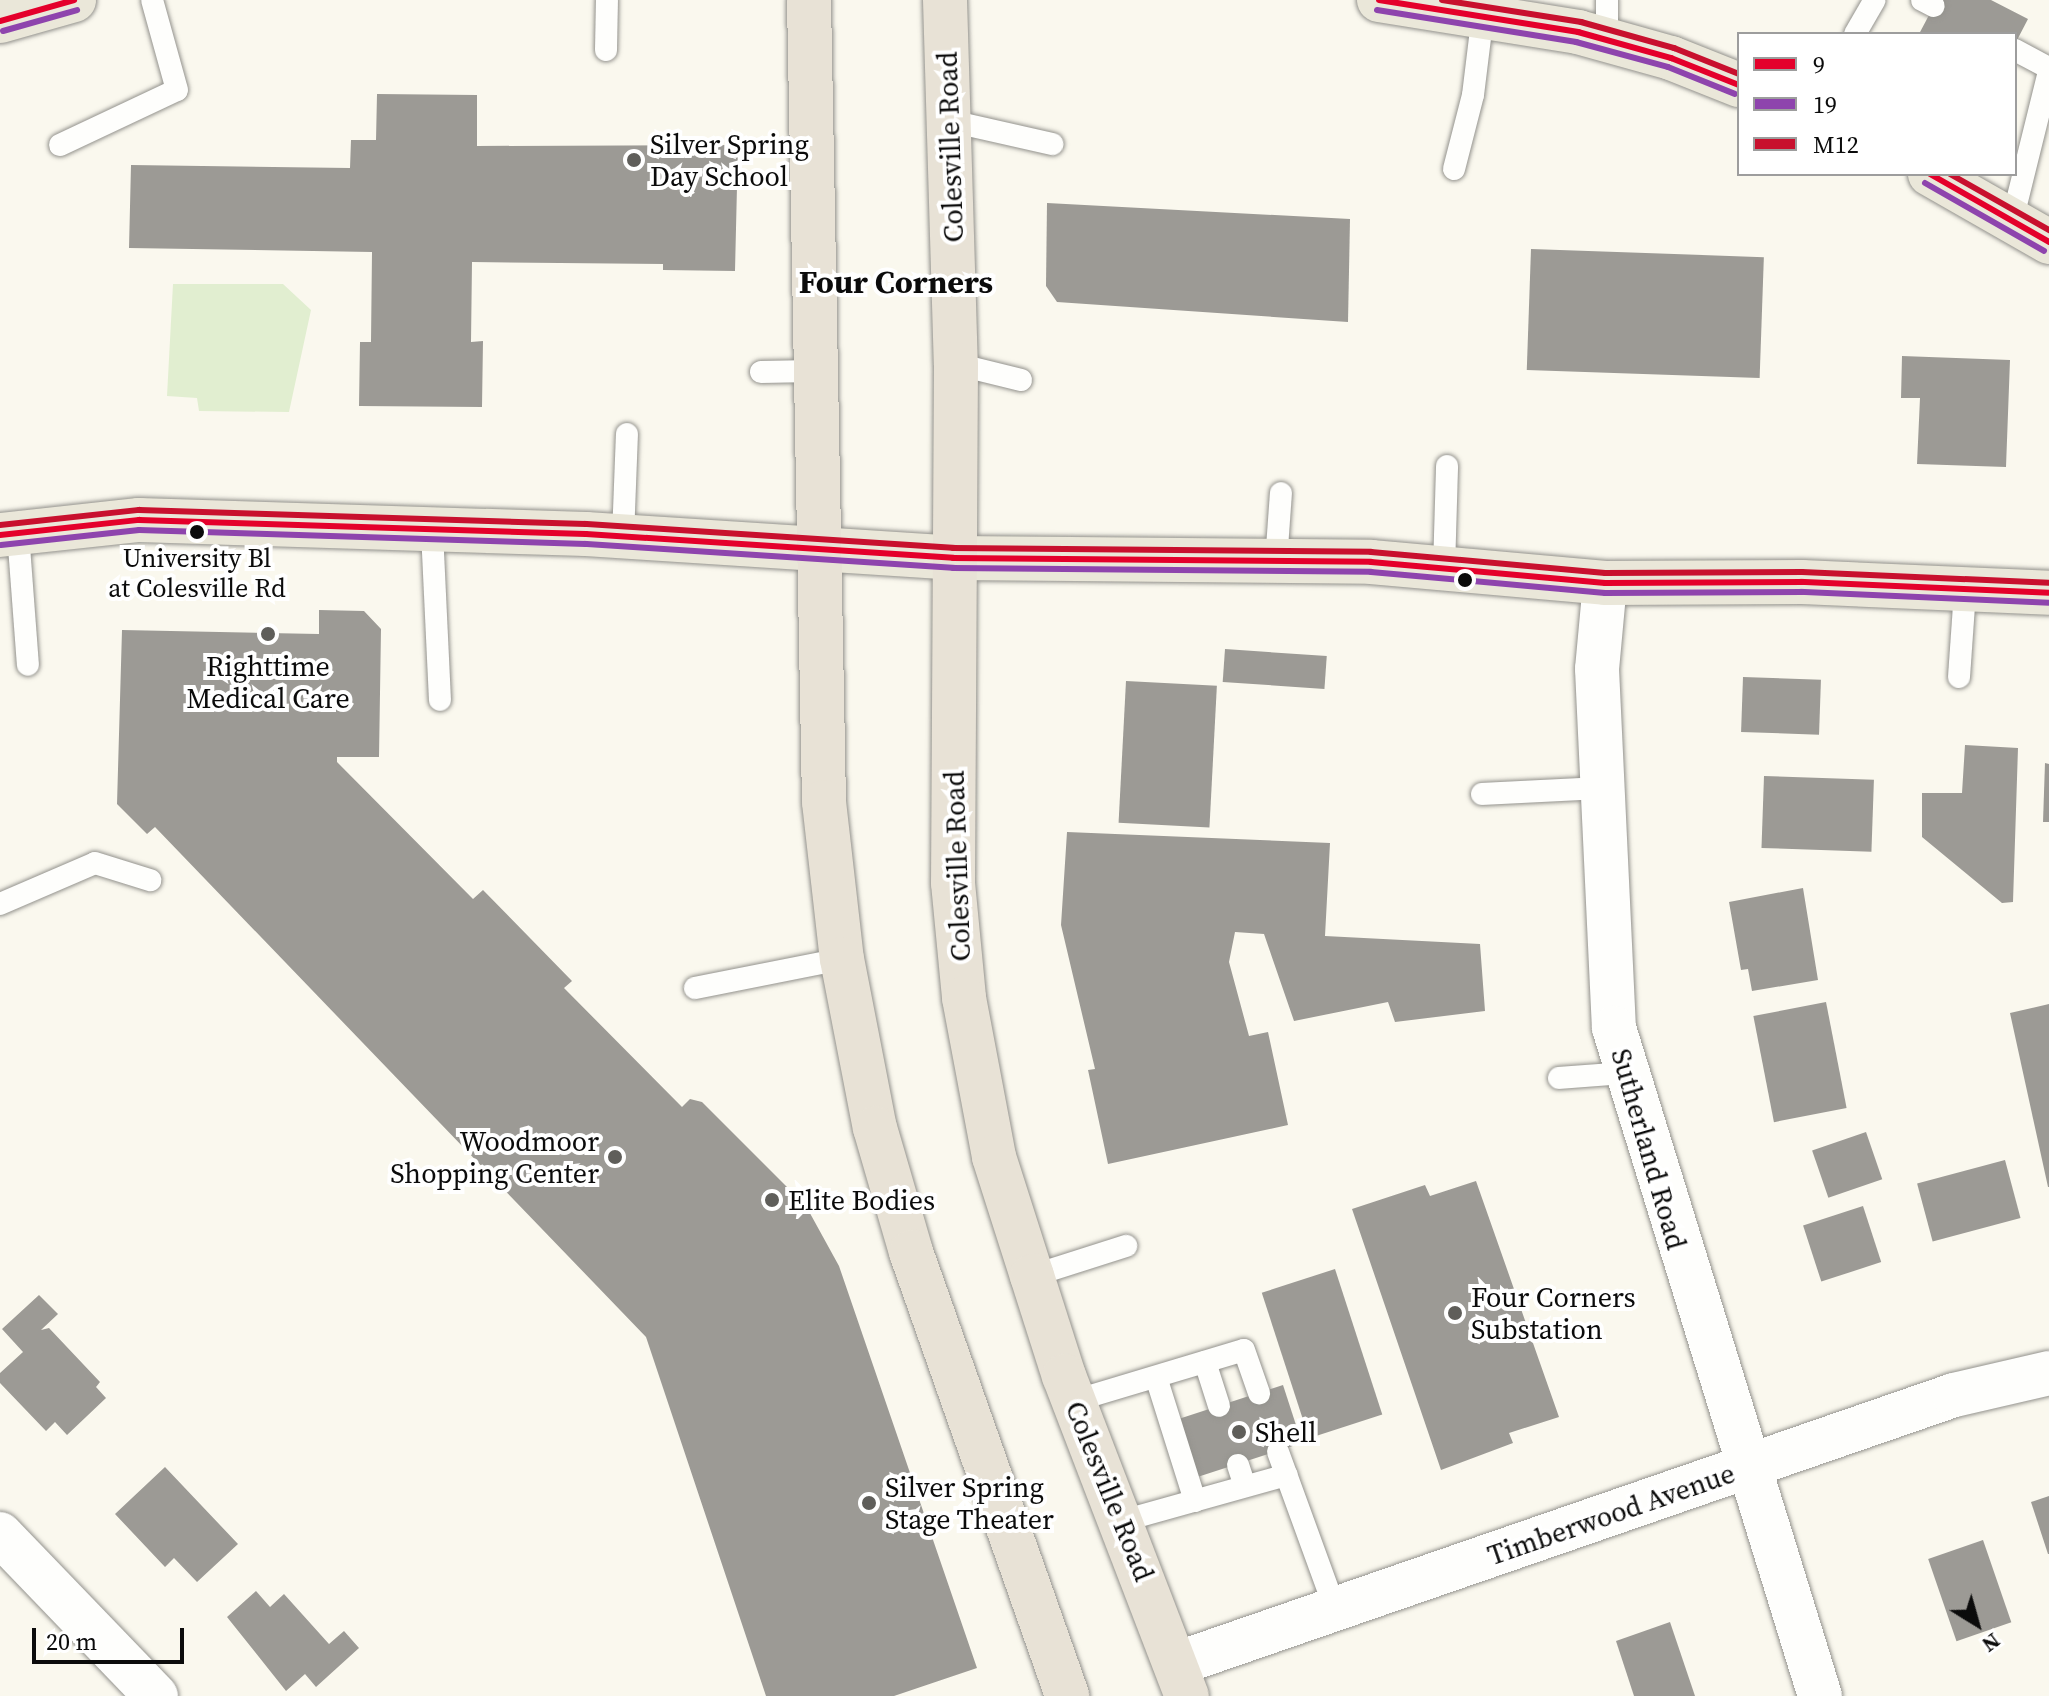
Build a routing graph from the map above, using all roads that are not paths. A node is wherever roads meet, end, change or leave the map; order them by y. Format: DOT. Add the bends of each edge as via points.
graph roads {
  1 [pos="74,0"];
  2 [pos="152,0"];
  3 [pos="607,0"];
  4 [pos="809,0"];
  5 [pos="945,0"];
  6 [pos="1379,0"];
  7 [pos="1875,0"];
  8 [pos="1510,11"];
  9 [pos="1607,20"];
  10 [pos="0,21"];
  11 [pos="1856,32"];
  12 [pos="606,50"];
  13 [pos="2017,51"];
  14 [pos="2049,69"];
  15 [pos="1737,84"];
  16 [pos="950,121"];
  17 [pos="1052,144"];
  18 [pos="60,145"];
  19 [pos="1454,169"];
  20 [pos="1934,176"];
  21 [pos="2030,231"];
  22 [pos="956,364"];
  23 [pos="813,371"];
  24 [pos="761,372"];
  25 [pos="1021,380"];
  26 [pos="627,434"];
  27 [pos="1447,466"];
  28 [pos="1281,493"];
  29 [pos="432,531"];
  30 [pos="9,534"];
  31 [pos="623,537"];
  32 [pos="816,549"];
  33 [pos="953,558"];
  34 [pos="1276,562"];
  35 [pos="1444,569"];
  36 [pos="1605,583"];
  37 [pos="2037,585"];
  38 [pos="1965,591"];
  39 [pos="28,665"];
  40 [pos="1959,677"];
  41 [pos="440,700"];
  42 [pos="1600,788"];
  43 [pos="1482,794"];
  44 [pos="150,880"];
  45 [pos="0,904"];
  46 [pos="842,959"];
  47 [pos="695,988"];
  48 [pos="1626,1073"];
  49 [pos="1559,1078"];
  50 [pos="1126,1246"];
  51 [pos="1032,1276"];
  52 [pos="1205,1362"];
  53 [pos="2049,1373"];
  54 [pos="1156,1377"];
  55 [pos="1259,1393"];
  56 [pos="1074,1401"];
  57 [pos="1219,1406"];
  58 [pos="1278,1452"];
  59 [pos="1747,1466"];
  60 [pos="1287,1475"];
  61 [pos="1195,1501"];
  62 [pos="1122,1521"];
  63 [pos="0,1534"];
  64 [pos="1335,1609"];
  65 [pos="1181,1680"];
  66 [pos="156,1696"];
  67 [pos="1067,1696"];
  68 [pos="1820,1696"];
  1 -- 10 [label="main road"];
  2 -- 18 [label="lane" via="177,90"];
  3 -- 12 [label="lane"];
  4 -- 23 [label="highway"];
  5 -- 16 [label="highway, Colesville Road"];
  6 -- 8 [label="main road"];
  7 -- 11 [label="lane"];
  8 -- 9 [label="main road"];
  8 -- 19 [label="lane" via="1473,95"];
  9 -- 15 [label="main road"];
  13 -- 14 [label="lane"];
  14 -- 21 [label="lane"];
  16 -- 17 [label="lane"];
  16 -- 22 [label="highway, Colesville Road"];
  20 -- 21 [label="main road"];
  22 -- 25 [label="lane"];
  22 -- 33 [label="highway, Colesville Road"];
  23 -- 24 [label="lane"];
  23 -- 32 [label="highway"];
  26 -- 31 [label="lane"];
  27 -- 35 [label="lane"];
  28 -- 34 [label="lane"];
  29 -- 30 [label="main road" via="139,520"];
  29 -- 31 [label="main road"];
  29 -- 41 [label="lane"];
  30 -- 39 [label="lane"];
  31 -- 32 [label="main road"];
  32 -- 33 [label="main road"];
  32 -- 46 [label="highway" via="824,802"];
  33 -- 34 [label="main road"];
  33 -- 51 [label="highway, Colesville Road" via="953,883 964,998 994,1157"];
  34 -- 35 [label="main road"];
  35 -- 36 [label="main road"];
  36 -- 38 [label="main road" via="1802,582"];
  36 -- 42 [label="street, Sutherland Road" via="1597,669"];
  37 -- 38 [label="main road"];
  38 -- 40 [label="lane"];
  42 -- 43 [label="lane"];
  42 -- 48 [label="street, Sutherland Road" via="1614,1028"];
  44 -- 45 [label="lane" via="95,863"];
  46 -- 47 [label="lane"];
  46 -- 67 [label="highway" via="875,1128 911,1252"];
  48 -- 49 [label="lane"];
  48 -- 59 [label="street, Sutherland Road"];
  50 -- 51 [label="lane"];
  51 -- 56 [label="highway, Colesville Road"];
  52 -- 54 [label="lane"];
  52 -- 55 [label="lane" via="1244,1350"];
  52 -- 57 [label="lane"];
  53 -- 59 [label="street, Timberwood Avenue" via="1954,1395"];
  54 -- 56 [label="lane"];
  54 -- 61 [label="lane"];
  56 -- 62 [label="highway, Colesville Road"];
  58 -- 60 [label="lane"];
  59 -- 64 [label="street, Timberwood Avenue"];
  59 -- 68 [label="street, Sutherland Road"];
  60 -- 61 [label="lane" via="1242,1476"];
  60 -- 64 [label="lane"];
  61 -- 62 [label="lane"];
  62 -- 65 [label="highway, Colesville Road"];
  63 -- 66 [label="street"];
  64 -- 65 [label="street, Timberwood Avenue"];
}
